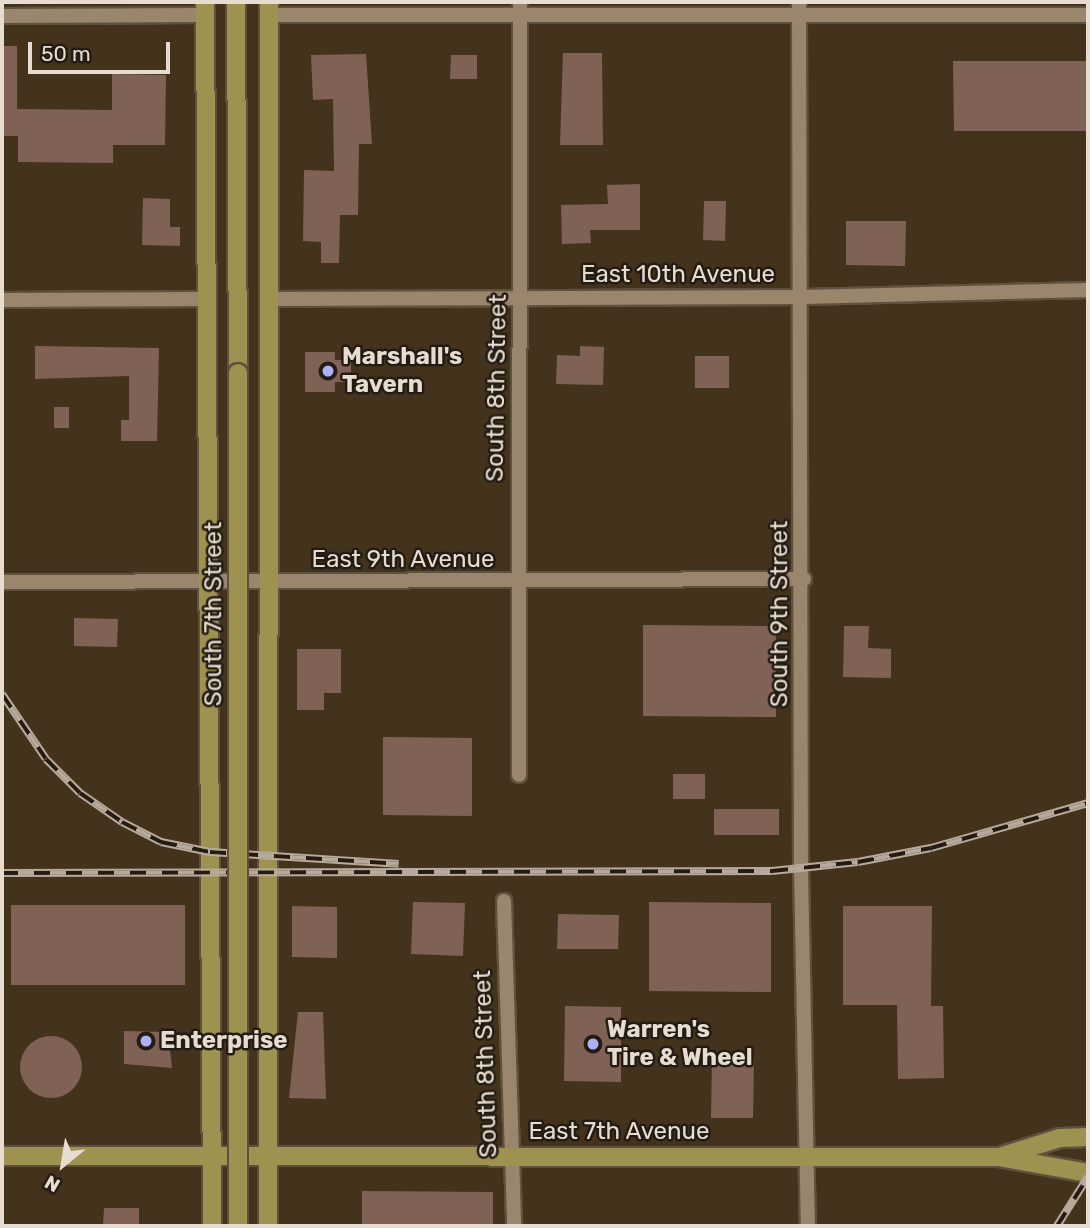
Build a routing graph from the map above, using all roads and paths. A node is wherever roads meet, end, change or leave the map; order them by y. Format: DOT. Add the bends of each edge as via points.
graph roads {
  1 [pos="236,2"];
  2 [pos="269,8"];
  3 [pos="520,8"];
  4 [pos="204,9"];
  5 [pos="799,9"];
  6 [pos="1088,15"];
  7 [pos="2,16"];
  8 [pos="1088,290"];
  9 [pos="803,297"];
  10 [pos="521,298"];
  11 [pos="206,299"];
  12 [pos="268,299"];
  13 [pos="2,300"];
  14 [pos="804,579"];
  15 [pos="2,582"];
  16 [pos="517,582"];
  17 [pos="208,583"];
  18 [pos="268,583"];
  19 [pos="519,775"];
  20 [pos="504,901"];
  21 [pos="1088,1137"];
  22 [pos="512,1155"];
  23 [pos="2,1156"];
  24 [pos="212,1156"];
  25 [pos="268,1156"];
  26 [pos="808,1157"];
  27 [pos="998,1157"];
  28 [pos="1088,1173"];
  29 [pos="212,1226"];
  30 [pos="237,1226"];
  31 [pos="268,1226"];
  32 [pos="514,1226"];
  33 [pos="808,1226"];
  1 -- 30 [label="main road, South 7th Street, bridge"];
  2 -- 3 [label="street"];
  2 -- 12 [label="main road"];
  3 -- 5 [label="street"];
  3 -- 10 [label="street, South 8th Street"];
  4 -- 7 [label="street"];
  4 -- 11 [label="main road"];
  5 -- 6 [label="street"];
  5 -- 9 [label="street, South 9th Street"];
  8 -- 9 [label="street, East 10th Avenue"];
  9 -- 10 [label="street, East 10th Avenue"];
  9 -- 14 [label="street, South 9th Street"];
  10 -- 12 [label="street, East 10th Avenue"];
  10 -- 16 [label="street, South 8th Street"];
  11 -- 13 [label="street"];
  11 -- 17 [label="main road"];
  12 -- 18 [label="main road"];
  14 -- 16 [label="street, East 9th Avenue"];
  14 -- 26 [label="street, South 9th Street" via="801,868"];
  15 -- 17 [label="street, East 9th Avenue"];
  16 -- 18 [label="street, East 9th Avenue"];
  16 -- 19 [label="street, South 8th Street"];
  17 -- 18 [label="street, East 9th Avenue"];
  17 -- 24 [label="main road"];
  18 -- 25 [label="main road"];
  20 -- 22 [label="street, South 8th Street"];
  21 -- 27 [label="main road, East 7th Avenue" via="1060,1138"];
  22 -- 25 [label="main road, East 7th Avenue"];
  22 -- 26 [label="main road, East 7th Avenue"];
  22 -- 32 [label="street, South 8th Street"];
  23 -- 24 [label="main road, East 7th Avenue"];
  24 -- 25 [label="main road, East 7th Avenue"];
  24 -- 29 [label="main road"];
  25 -- 31 [label="main road"];
  26 -- 27 [label="main road, East 7th Avenue"];
  26 -- 33 [label="street, South 9th Street"];
  27 -- 28 [label="main road, East 7th Avenue"];
}
